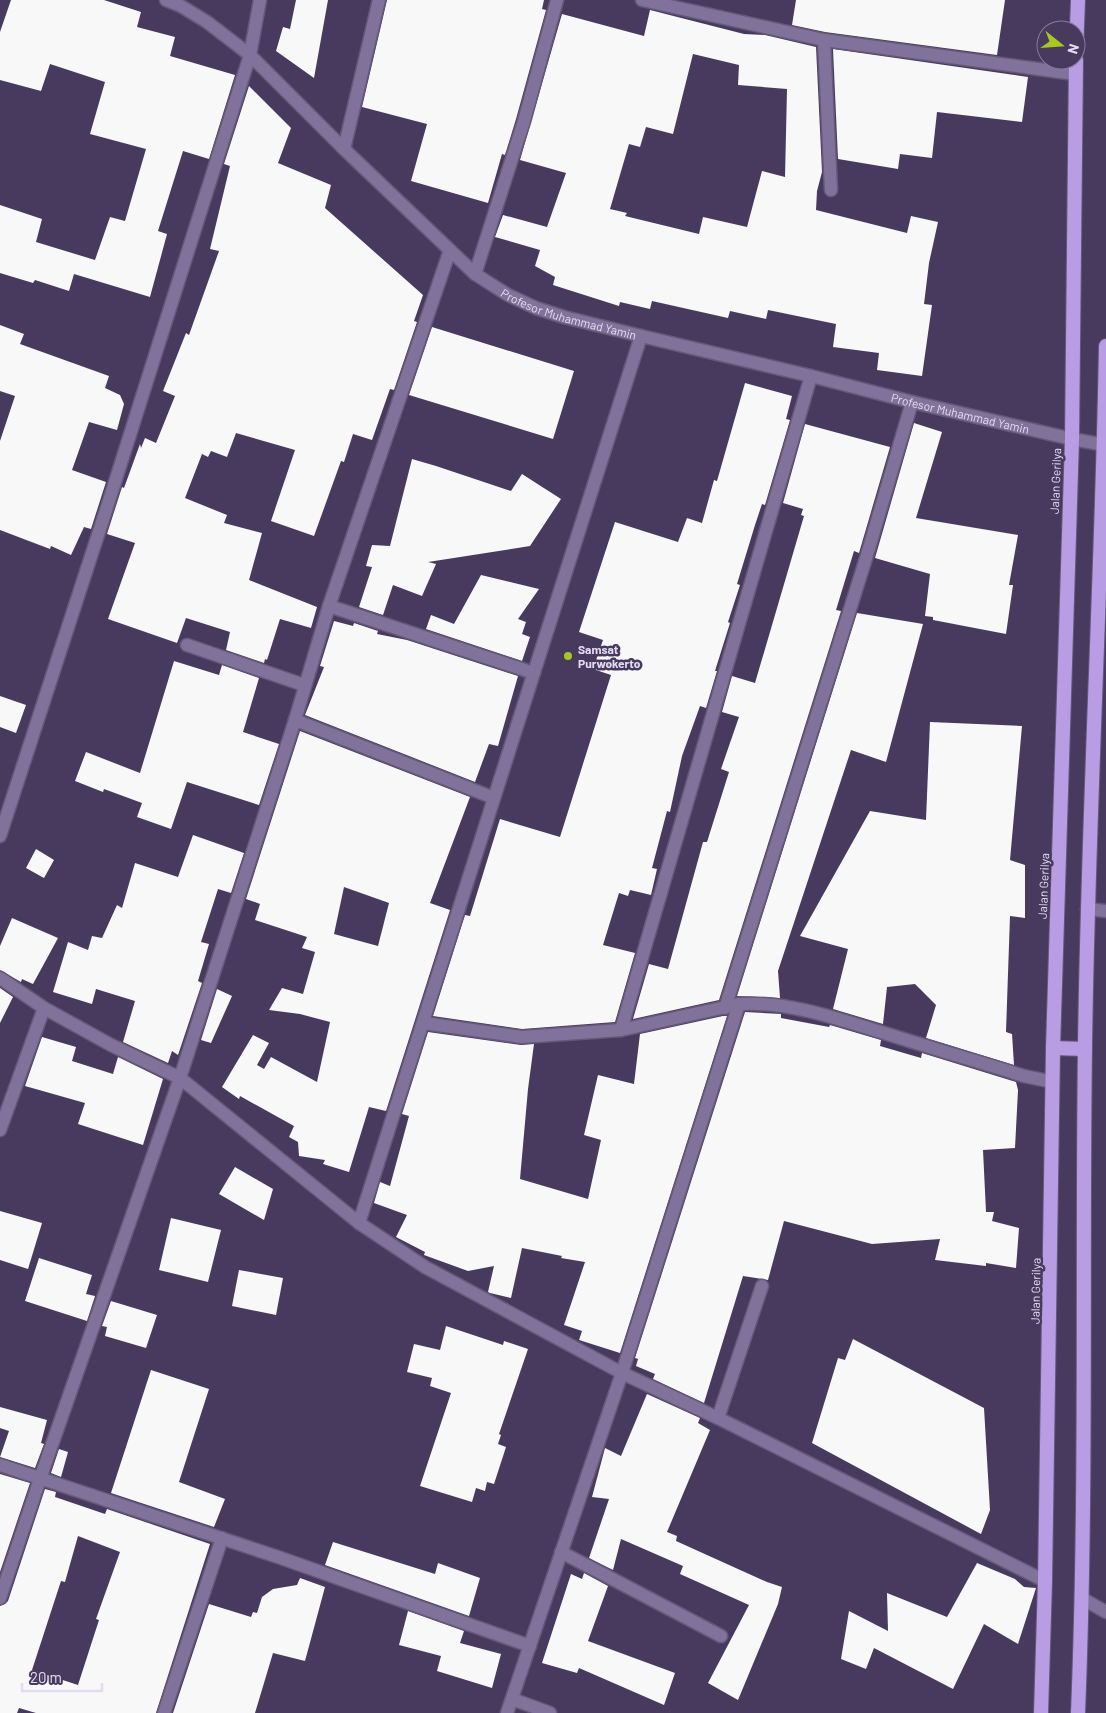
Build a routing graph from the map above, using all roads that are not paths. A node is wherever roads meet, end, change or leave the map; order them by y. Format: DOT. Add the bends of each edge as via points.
graph roads {
  1 [pos="166,0"];
  2 [pos="260,0"];
  3 [pos="379,0"];
  4 [pos="557,0"];
  5 [pos="642,0"];
  6 [pos="1078,0"];
  7 [pos="1077,20"];
  8 [pos="824,40"];
  9 [pos="250,54"];
  10 [pos="1036,63"];
  11 [pos="1075,70"];
  12 [pos="344,149"];
  13 [pos="831,190"];
  14 [pos="450,250"];
  15 [pos="475,274"];
  16 [pos="641,336"];
  17 [pos="1106,346"];
  18 [pos="811,376"];
  19 [pos="912,402"];
  20 [pos="1072,439"];
  21 [pos="1105,445"];
  22 [pos="329,606"];
  23 [pos="1102,631"];
  24 [pos="187,646"];
  25 [pos="534,674"];
  26 [pos="304,685"];
  27 [pos="295,720"];
  28 [pos="494,798"];
  29 [pos="0,836"];
  30 [pos="1087,909"];
  31 [pos="1106,911"];
  32 [pos="0,978"];
  33 [pos="739,1004"];
  34 [pos="44,1008"];
  35 [pos="725,1008"];
  36 [pos="423,1023"];
  37 [pos="621,1030"];
  38 [pos="1053,1048"];
  39 [pos="1085,1049"];
  40 [pos="180,1078"];
  41 [pos="1053,1082"];
  42 [pos="0,1130"];
  43 [pos="358,1223"];
  44 [pos="762,1286"];
  45 [pos="622,1372"];
  46 [pos="718,1418"];
  47 [pos="0,1465"];
  48 [pos="40,1479"];
  49 [pos="222,1538"];
  50 [pos="561,1552"];
  51 [pos="1045,1581"];
  52 [pos="0,1598"];
  53 [pos="1083,1599"];
  54 [pos="1106,1612"];
  55 [pos="721,1636"];
  56 [pos="530,1646"];
  57 [pos="512,1699"];
  58 [pos="164,1713"];
  59 [pos="507,1713"];
  60 [pos="550,1713"];
  61 [pos="1041,1713"];
  62 [pos="1078,1713"];
  1 -- 9 [label="street, Profesor Muhammad Yamin" via="207,22"];
  2 -- 9 [label="street"];
  3 -- 12 [label="street"];
  4 -- 15 [label="street" via="524,121"];
  5 -- 8 [label="street"];
  6 -- 7 [label="highway"];
  8 -- 10 [label="street"];
  8 -- 13 [label="street"];
  9 -- 12 [label="street, Profesor Muhammad Yamin"];
  9 -- 29 [label="street"];
  11 -- 20 [label="highway, Jalan Gerilya"];
  12 -- 14 [label="street, Profesor Muhammad Yamin"];
  14 -- 15 [label="street, Profesor Muhammad Yamin"];
  14 -- 22 [label="street"];
  15 -- 16 [label="street, Profesor Muhammad Yamin" via="536,308"];
  16 -- 18 [label="street, Profesor Muhammad Yamin"];
  16 -- 25 [label="street"];
  17 -- 21 [label="highway"];
  18 -- 19 [label="street, Profesor Muhammad Yamin"];
  18 -- 37 [label="street"];
  19 -- 20 [label="street, Profesor Muhammad Yamin"];
  19 -- 35 [label="street"];
  20 -- 21 [label="street, Profesor Muhammad Yamin"];
  20 -- 38 [label="highway, Jalan Gerilya"];
  21 -- 23 [label="highway"];
  22 -- 25 [label="street"];
  22 -- 26 [label="street"];
  23 -- 30 [label="highway"];
  24 -- 26 [label="street"];
  25 -- 28 [label="street"];
  26 -- 27 [label="street"];
  27 -- 28 [label="street"];
  27 -- 40 [label="street"];
  28 -- 36 [label="street"];
  30 -- 31 [label="street"];
  30 -- 39 [label="highway"];
  32 -- 34 [label="street"];
  33 -- 35 [label="street"];
  33 -- 41 [label="street" via="781,1005 826,1016"];
  33 -- 45 [label="street"];
  34 -- 40 [label="street"];
  34 -- 42 [label="street"];
  35 -- 37 [label="street"];
  36 -- 37 [label="street" via="522,1037"];
  36 -- 43 [label="street"];
  38 -- 39 [label="highway"];
  38 -- 41 [label="highway, Jalan Gerilya"];
  39 -- 53 [label="highway"];
  40 -- 43 [label="street"];
  40 -- 48 [label="street"];
  41 -- 51 [label="highway, Jalan Gerilya"];
  43 -- 45 [label="street" via="425,1267"];
  44 -- 46 [label="street"];
  45 -- 46 [label="street"];
  45 -- 50 [label="street"];
  46 -- 51 [label="street"];
  47 -- 48 [label="street"];
  48 -- 49 [label="street"];
  48 -- 52 [label="street"];
  49 -- 56 [label="street"];
  49 -- 58 [label="street"];
  50 -- 55 [label="street"];
  50 -- 56 [label="street"];
  51 -- 61 [label="highway, Jalan Gerilya"];
  53 -- 54 [label="street"];
  53 -- 62 [label="highway"];
  56 -- 57 [label="street"];
  57 -- 59 [label="street"];
  57 -- 60 [label="street"];
}
